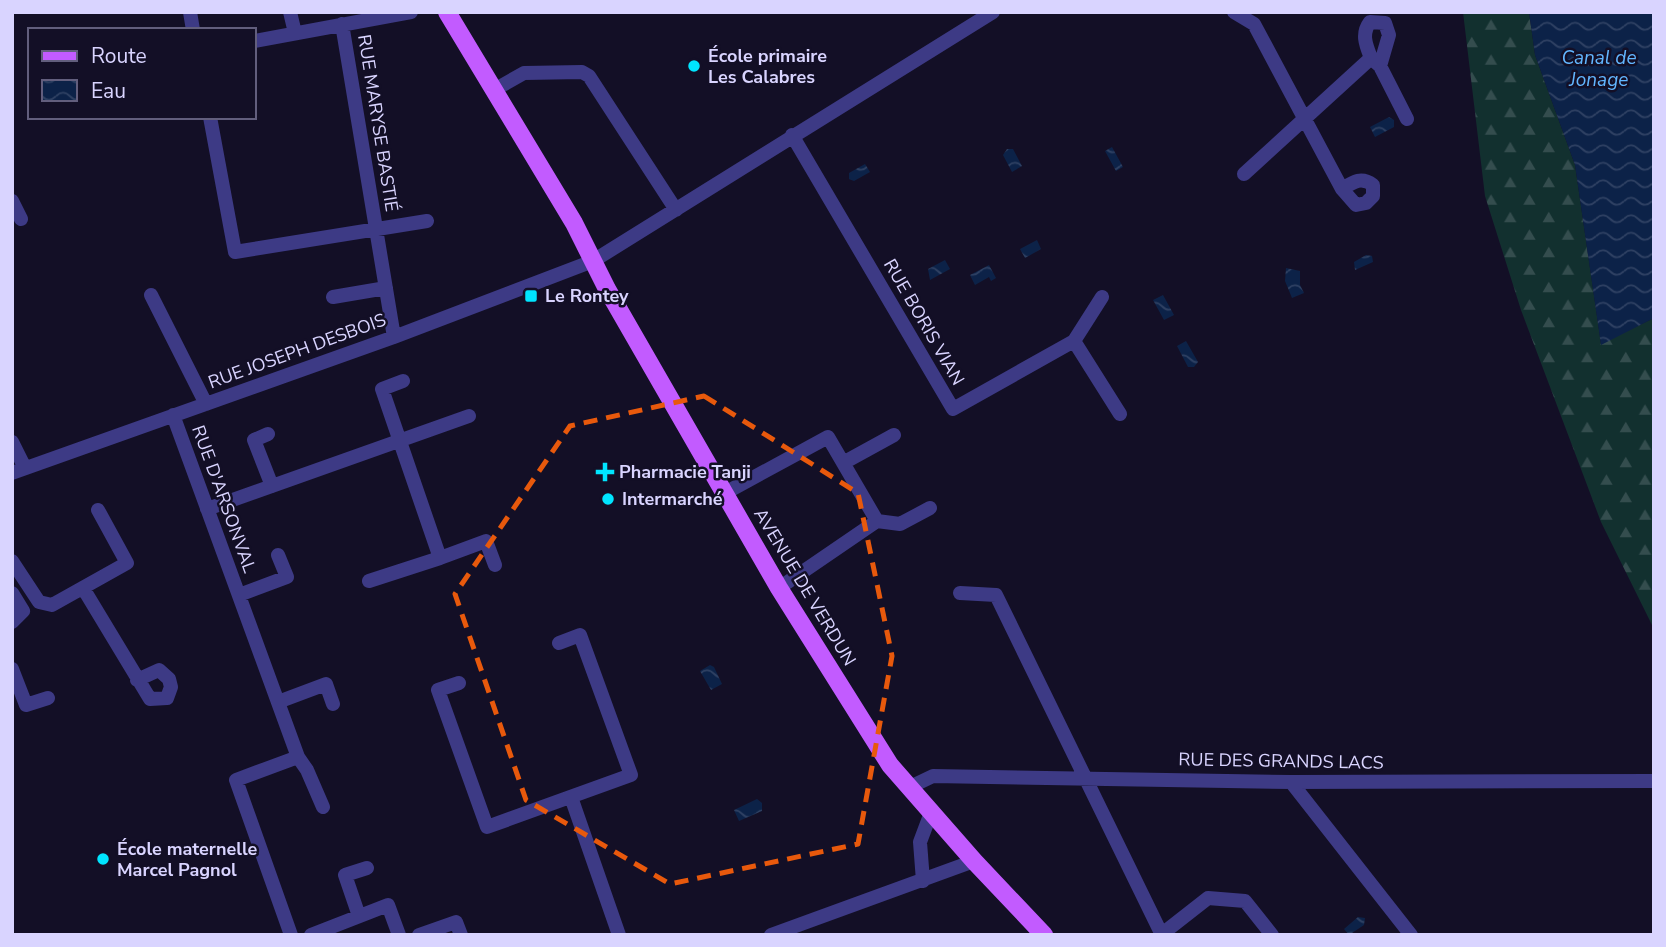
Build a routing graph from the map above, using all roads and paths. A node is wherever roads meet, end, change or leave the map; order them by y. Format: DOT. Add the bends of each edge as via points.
graph roads {
  1 [pos="290,12"];
  2 [pos="411,12"];
  3 [pos="447,12"];
  4 [pos="993,12"];
  5 [pos="1234,12"];
  6 [pos="342,24"];
  7 [pos="295,33"];
  8 [pos="256,41"];
  9 [pos="494,90"];
  10 [pos="210,119"];
  11 [pos="1407,119"];
  12 [pos="1305,121"];
  13 [pos="792,135"];
  14 [pos="1244,174"];
  15 [pos="1342,189"];
  16 [pos="12,201"];
  17 [pos="676,210"];
  18 [pos="21,219"];
  19 [pos="427,221"];
  20 [pos="376,228"];
  21 [pos="593,261"];
  22 [pos="386,288"];
  23 [pos="150,295"];
  24 [pos="333,297"];
  25 [pos="1102,297"];
  26 [pos="394,337"];
  27 [pos="1074,341"];
  28 [pos="403,381"];
  29 [pos="206,404"];
  30 [pos="1120,414"];
  31 [pos="173,415"];
  32 [pos="469,416"];
  33 [pos="268,434"];
  34 [pos="894,435"];
  35 [pos="400,440"];
  36 [pos="12,442"];
  37 [pos="843,463"];
  38 [pos="19,471"];
  39 [pos="272,486"];
  40 [pos="725,493"];
  41 [pos="930,508"];
  42 [pos="207,509"];
  43 [pos="98,510"];
  44 [pos="877,521"];
  45 [pos="278,555"];
  46 [pos="440,558"];
  47 [pos="12,561"];
  48 [pos="495,565"];
  49 [pos="369,581"];
  50 [pos="779,588"];
  51 [pos="83,589"];
  52 [pos="12,593"];
  53 [pos="960,593"];
  54 [pos="239,595"];
  55 [pos="12,622"];
  56 [pos="559,643"];
  57 [pos="12,669"];
  58 [pos="137,680"];
  59 [pos="459,683"];
  60 [pos="48,698"];
  61 [pos="278,702"];
  62 [pos="333,704"];
  63 [pos="298,757"];
  64 [pos="1086,777"];
  65 [pos="1654,781"];
  66 [pos="1291,782"];
  67 [pos="911,787"];
  68 [pos="570,797"];
  69 [pos="323,807"];
  70 [pos="932,810"];
  71 [pos="974,861"];
  72 [pos="367,868"];
  73 [pos="923,881"];
  74 [pos="359,916"];
  75 [pos="1162,934"];
  76 [pos="291,935"];
  77 [pos="311,935"];
  78 [pos="398,935"];
  79 [pos="419,935"];
  80 [pos="461,935"];
  81 [pos="618,935"];
  82 [pos="771,935"];
  83 [pos="1044,935"];
  84 [pos="1272,935"];
  85 [pos="1412,935"];
  1 -- 7 [label="street"];
  2 -- 6 [label="street"];
  3 -- 9 [label="main road, AVENUE DE VERDUN"];
  4 -- 13 [label="street, RUE JOSEPH DESBOIS"];
  5 -- 12 [label="street" via="1254,24"];
  6 -- 7 [label="street"];
  6 -- 20 [label="street, RUE MARYSE BASTIÉ"];
  7 -- 8 [label="street"];
  9 -- 17 [label="street" via="524,73 582,72 589,76"];
  9 -- 21 [label="main road, AVENUE DE VERDUN"];
  10 -- 20 [label="street" via="235,252"];
  11 -- 12 [label="street" via="1375,62"];
  12 -- 14 [label="street"];
  12 -- 15 [label="street"];
  13 -- 17 [label="street, RUE JOSEPH DESBOIS"];
  13 -- 27 [label="street, RUE BORIS VIAN" via="953,409"];
  16 -- 18 [label="street"];
  17 -- 21 [label="street, RUE JOSEPH DESBOIS"];
  19 -- 20 [label="street, RUE MARYSE BASTIÉ"];
  20 -- 22 [label="street, RUE MARYSE BASTIÉ"];
  21 -- 26 [label="street, RUE JOSEPH DESBOIS"];
  21 -- 40 [label="main road, AVENUE DE VERDUN"];
  22 -- 24 [label="street"];
  22 -- 26 [label="street, RUE MARYSE BASTIÉ"];
  23 -- 29 [label="street"];
  25 -- 27 [label="street, RUE BORIS VIAN"];
  26 -- 29 [label="street, RUE JOSEPH DESBOIS"];
  27 -- 30 [label="street"];
  28 -- 35 [label="street" via="382,389"];
  29 -- 31 [label="street, RUE JOSEPH DESBOIS"];
  31 -- 38 [label="street, RUE JOSEPH DESBOIS"];
  31 -- 42 [label="street, RUE D'ARSONVAL"];
  32 -- 35 [label="street"];
  33 -- 39 [label="street" via="254,440"];
  34 -- 37 [label="street"];
  35 -- 39 [label="street"];
  35 -- 46 [label="street"];
  36 -- 38 [label="street"];
  37 -- 40 [label="street" via="828,437"];
  37 -- 44 [label="street"];
  39 -- 42 [label="street"];
  40 -- 50 [label="main road, AVENUE DE VERDUN"];
  41 -- 44 [label="street" via="900,524"];
  42 -- 54 [label="street, RUE D'ARSONVAL"];
  43 -- 51 [label="street" via="127,563"];
  44 -- 50 [label="street"];
  45 -- 54 [label="street, RUE D'ARSONVAL" via="287,577"];
  46 -- 48 [label="street" via="486,541"];
  46 -- 49 [label="street"];
  47 -- 51 [label="street" via="38,602 52,605"];
  50 -- 67 [label="main road, AVENUE DE VERDUN" via="890,765"];
  51 -- 58 [label="street"];
  52 -- 55 [label="street" via="23,611"];
  53 -- 64 [label="street" via="996,595"];
  54 -- 61 [label="street, RUE D'ARSONVAL"];
  56 -- 68 [label="street" via="580,635 631,775"];
  57 -- 60 [label="street" via="26,705"];
  59 -- 68 [label="street" via="438,690 487,827"];
  61 -- 62 [label="street" via="326,684"];
  61 -- 63 [label="street, RUE D'ARSONVAL"];
  63 -- 69 [label="street, RUE D'ARSONVAL"];
  63 -- 76 [label="street" via="236,780"];
  64 -- 66 [label="street, RUE DES GRANDS LACS"];
  64 -- 67 [label="street, RUE DES GRANDS LACS" via="933,776"];
  64 -- 75 [label="street"];
  65 -- 66 [label="street, RUE DES GRANDS LACS"];
  66 -- 85 [label="street"];
  67 -- 70 [label="main road, AVENUE DE VERDUN"];
  68 -- 81 [label="street"];
  70 -- 71 [label="main road, AVENUE DE VERDUN"];
  70 -- 73 [label="street" via="920,842"];
  71 -- 73 [label="street"];
  71 -- 83 [label="main road, AVENUE DE VERDUN"];
  72 -- 74 [label="street" via="345,875"];
  73 -- 82 [label="street"];
  74 -- 77 [label="street"];
  74 -- 78 [label="street" via="388,905"];
  75 -- 84 [label="street" via="1208,898 1245,901"];
  79 -- 80 [label="street" via="456,922"];
}
